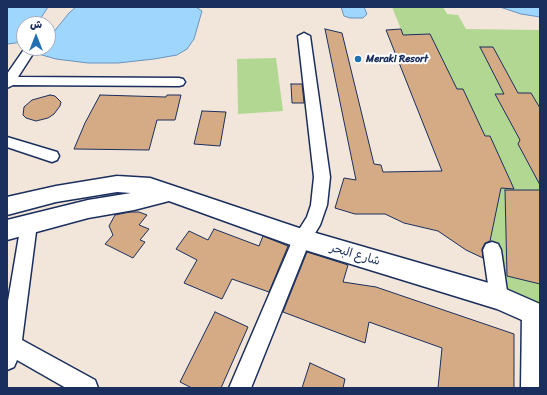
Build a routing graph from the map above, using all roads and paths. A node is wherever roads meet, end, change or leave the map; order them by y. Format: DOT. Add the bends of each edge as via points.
graph roads {
  1 [pos="304,36"];
  2 [pos="25,56"];
  3 [pos="179,82"];
  4 [pos="8,83"];
  5 [pos="7,142"];
  6 [pos="52,156"];
  7 [pos="170,193"];
  8 [pos="7,206"];
  9 [pos="29,224"];
  10 [pos="7,230"];
  11 [pos="302,239"];
  12 [pos="492,250"];
  13 [pos="500,298"];
  14 [pos="536,315"];
  15 [pos="9,352"];
  16 [pos="87,388"];
  17 [pos="240,388"];
  18 [pos="532,388"];
  1 -- 11 [label="street" via="322,177 320,205"];
  2 -- 4 [label="street"];
  3 -- 4 [label="street"];
  5 -- 6 [label="street"];
  7 -- 8 [label="main road, شارع البحر" via="150,186 117,184 56,194"];
  7 -- 9 [label="main road"];
  7 -- 11 [label="main road, شارع البحر"];
  9 -- 10 [label="main road"];
  9 -- 15 [label="street"];
  11 -- 13 [label="main road, شارع البحر"];
  11 -- 17 [label="street"];
  12 -- 13 [label="street"];
  13 -- 14 [label="main road, شارع البحر"];
  14 -- 18 [label="street"];
  15 -- 16 [label="street"];
}
